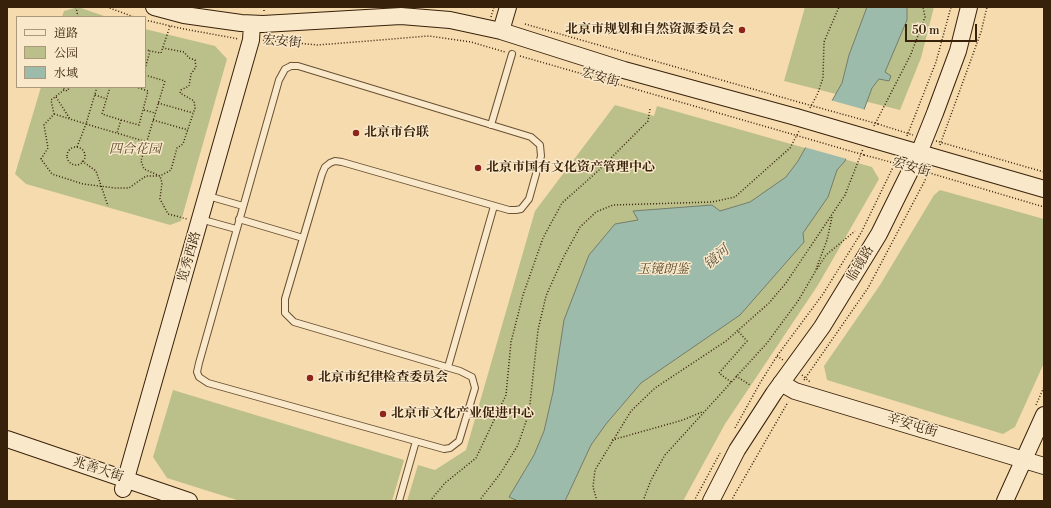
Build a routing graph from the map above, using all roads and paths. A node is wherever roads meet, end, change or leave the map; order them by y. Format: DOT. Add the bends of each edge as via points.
graph roads {
  1 [pos="106,7"];
  2 [pos="154,7"];
  3 [pos="839,7"];
  4 [pos="923,7"];
  5 [pos="951,7"];
  6 [pos="969,7"];
  7 [pos="130,16"];
  8 [pos="501,18"];
  9 [pos="146,20"];
  10 [pos="252,24"];
  11 [pos="170,26"];
  12 [pos="251,40"];
  13 [pos="163,48"];
  14 [pos="146,49"];
  15 [pos="150,51"];
  16 [pos="512,54"];
  17 [pos="146,65"];
  18 [pos="146,75"];
  19 [pos="69,88"];
  20 [pos="97,88"];
  21 [pos="110,88"];
  22 [pos="139,88"];
  23 [pos="64,90"];
  24 [pos="95,95"];
  25 [pos="56,96"];
  26 [pos="107,99"];
  27 [pos="158,103"];
  28 [pos="650,109"];
  29 [pos="143,110"];
  30 [pos="156,113"];
  31 [pos="193,113"];
  32 [pos="54,114"];
  33 [pos="801,115"];
  34 [pos="70,119"];
  35 [pos="120,120"];
  36 [pos="153,120"];
  37 [pos="86,124"];
  38 [pos="490,125"];
  39 [pos="188,130"];
  40 [pos="117,133"];
  41 [pos="870,138"];
  42 [pos="905,141"];
  43 [pos="147,142"];
  44 [pos="922,146"];
  45 [pos="77,147"];
  46 [pos="82,161"];
  47 [pos="895,163"];
  48 [pos="911,168"];
  49 [pos="1044,172"];
  50 [pos="160,176"];
  51 [pos="103,187"];
  52 [pos="1044,189"];
  53 [pos="207,196"];
  54 [pos="108,206"];
  55 [pos="243,206"];
  56 [pos="494,206"];
  57 [pos="1044,207"];
  58 [pos="832,214"];
  59 [pos="194,219"];
  60 [pos="239,219"];
  61 [pos="236,229"];
  62 [pos="855,231"];
  63 [pos="303,238"];
  64 [pos="815,272"];
  65 [pos="736,330"];
  66 [pos="448,367"];
  67 [pos="736,376"];
  68 [pos="731,382"];
  69 [pos="781,383"];
  70 [pos="750,385"];
  71 [pos="704,411"];
  72 [pos="1044,415"];
  73 [pos="733,432"];
  74 [pos="7,439"];
  75 [pos="612,440"];
  76 [pos="416,442"];
  77 [pos="7,451"];
  78 [pos="721,451"];
  79 [pos="1024,460"];
  80 [pos="1044,466"];
  81 [pos="125,484"];
  82 [pos="158,501"];
  83 [pos="189,501"];
  84 [pos="399,501"];
  85 [pos="430,501"];
  86 [pos="479,501"];
  87 [pos="597,501"];
  88 [pos="643,501"];
  89 [pos="694,501"];
  90 [pos="711,501"];
  91 [pos="1005,501"];
  1 -- 7 [label="path"];
  2 -- 10 [label="street, 宏安街" via="184,15"];
  3 -- 33 [label="path" via="824,42 821,83"];
  4 -- 41 [label="path" via="925,17 911,54"];
  5 -- 42 [label="path, 临镜路" via="936,62"];
  6 -- 44 [label="street, 临镜路" via="958,51"];
  8 -- 10 [label="street, 宏安街" via="450,20 401,16"];
  8 -- 33 [label="path"];
  8 -- 33 [label="street, 宏安街" via="624,70"];
  9 -- 11 [label="path, 宏安街"];
  10 -- 12 [label="street, 览秀西路"];
  11 -- 12 [label="path, 宏安街" via="227,38"];
  11 -- 13 [label="path"];
  12 -- 16 [label="path, 宏安街" via="318,45 429,36 471,42"];
  12 -- 53 [label="street, 览秀西路"];
  13 -- 15 [label="path" via="160,53"];
  13 -- 31 [label="path" via="184,52 195,60 196,68 191,74 189,86 180,93 194,101"];
  14 -- 15 [label="path"];
  15 -- 17 [label="path"];
  16 -- 38 [label="lane"];
  16 -- 47 [label="path, 宏安街, bridge"];
  18 -- 27 [label="path" via="165,81"];
  19 -- 23 [label="path"];
  20 -- 24 [label="path"];
  21 -- 26 [label="path"];
  22 -- 29 [label="path" via="148,91"];
  23 -- 25 [label="path"];
  24 -- 26 [label="path"];
  24 -- 37 [label="path"];
  25 -- 32 [label="path" via="50,100"];
  25 -- 34 [label="path"];
  26 -- 35 [label="path" via="102,114"];
  27 -- 30 [label="path"];
  27 -- 31 [label="path"];
  28 -- 85 [label="path" via="648,121 562,203 543,238 523,295 511,342 506,395 476,458 445,483"];
  29 -- 30 [label="path"];
  29 -- 35 [label="path" via="139,125"];
  30 -- 36 [label="path"];
  31 -- 39 [label="path"];
  32 -- 34 [label="path"];
  32 -- 51 [label="path" via="44,125 48,148 41,159 52,174 83,184"];
  33 -- 41 [label="street, 宏安街, bridge"];
  33 -- 42 [label="path, bridge" via="878,124"];
  33 -- 86 [label="path" via="790,148 735,197 712,202 613,205 596,212 580,227 546,296 538,330 529,413 518,445"];
  34 -- 37 [label="path"];
  35 -- 40 [label="path"];
  36 -- 39 [label="path"];
  36 -- 43 [label="path"];
  37 -- 40 [label="path"];
  37 -- 45 [label="path"];
  38 -- 55 [label="lane" via="306,68 291,66 285,69 279,80"];
  38 -- 56 [label="lane" via="531,137 540,145 541,150 526,205 516,210"];
  39 -- 50 [label="path" via="183,144 177,148 171,170"];
  40 -- 43 [label="path"];
  41 -- 42 [label="street, 宏安街"];
  41 -- 58 [label="path" via="845,195"];
  42 -- 44 [label="street, 宏安街"];
  42 -- 44 [label="path"];
  42 -- 47 [label="path, 临镜路"];
  43 -- 50 [label="path" via="141,161 144,169"];
  44 -- 48 [label="street, 临镜路"];
  44 -- 49 [label="path"];
  44 -- 52 [label="street, 宏安街"];
  45 -- 46 [label="path" via="84,153"];
  45 -- 46 [label="path" via="69,149 67,157 72,164"];
  46 -- 51 [label="path" via="96,171"];
  47 -- 48 [label="path, 宏安街"];
  47 -- 73 [label="path, 临镜路" via="857,239 823,294 760,383"];
  48 -- 57 [label="path, 宏安街"];
  48 -- 69 [label="street, 临镜路" via="875,241 822,327"];
  50 -- 51 [label="path" via="146,176 129,188"];
  50 -- 59 [label="path" via="160,199 168,214"];
  51 -- 54 [label="path"];
  53 -- 55 [label="lane"];
  53 -- 59 [label="street, 览秀西路"];
  55 -- 60 [label="lane"];
  56 -- 63 [label="lane" via="335,161 324,167"];
  56 -- 66 [label="lane"];
  58 -- 64 [label="path" via="827,240"];
  58 -- 65 [label="path" via="786,283 769,303"];
  59 -- 61 [label="lane"];
  59 -- 81 [label="street, 览秀西路"];
  60 -- 61 [label="lane"];
  60 -- 63 [label="lane"];
  61 -- 76 [label="lane" via="199,363 199,377 208,383"];
  62 -- 64 [label="path" via="826,255"];
  63 -- 66 [label="lane" via="284,306 288,318 294,322"];
  64 -- 67 [label="path" via="798,301 767,343"];
  65 -- 68 [label="path" via="747,341 719,373"];
  65 -- 75 [label="path" via="726,341 655,388 631,411"];
  66 -- 76 [label="lane" via="467,373 474,382 459,441 444,449"];
  67 -- 68 [label="path"];
  67 -- 70 [label="path"];
  68 -- 71 [label="path"];
  69 -- 79 [label="street, 辛安屯街" via="795,391"];
  69 -- 90 [label="street, 临镜路" via="738,450"];
  71 -- 75 [label="path" via="683,420"];
  71 -- 88 [label="path" via="665,455"];
  72 -- 79 [label="street"];
  74 -- 81 [label="street, 兆善大街"];
  75 -- 87 [label="path" via="595,470 593,487"];
  76 -- 84 [label="lane"];
  77 -- 81 [label="street, 兆善大街"];
  78 -- 89 [label="path"];
  79 -- 80 [label="street, 辛安屯街"];
  79 -- 91 [label="street"];
  81 -- 82 [label="street, 兆善大街"];
  81 -- 83 [label="street, 兆善大街"];
}
